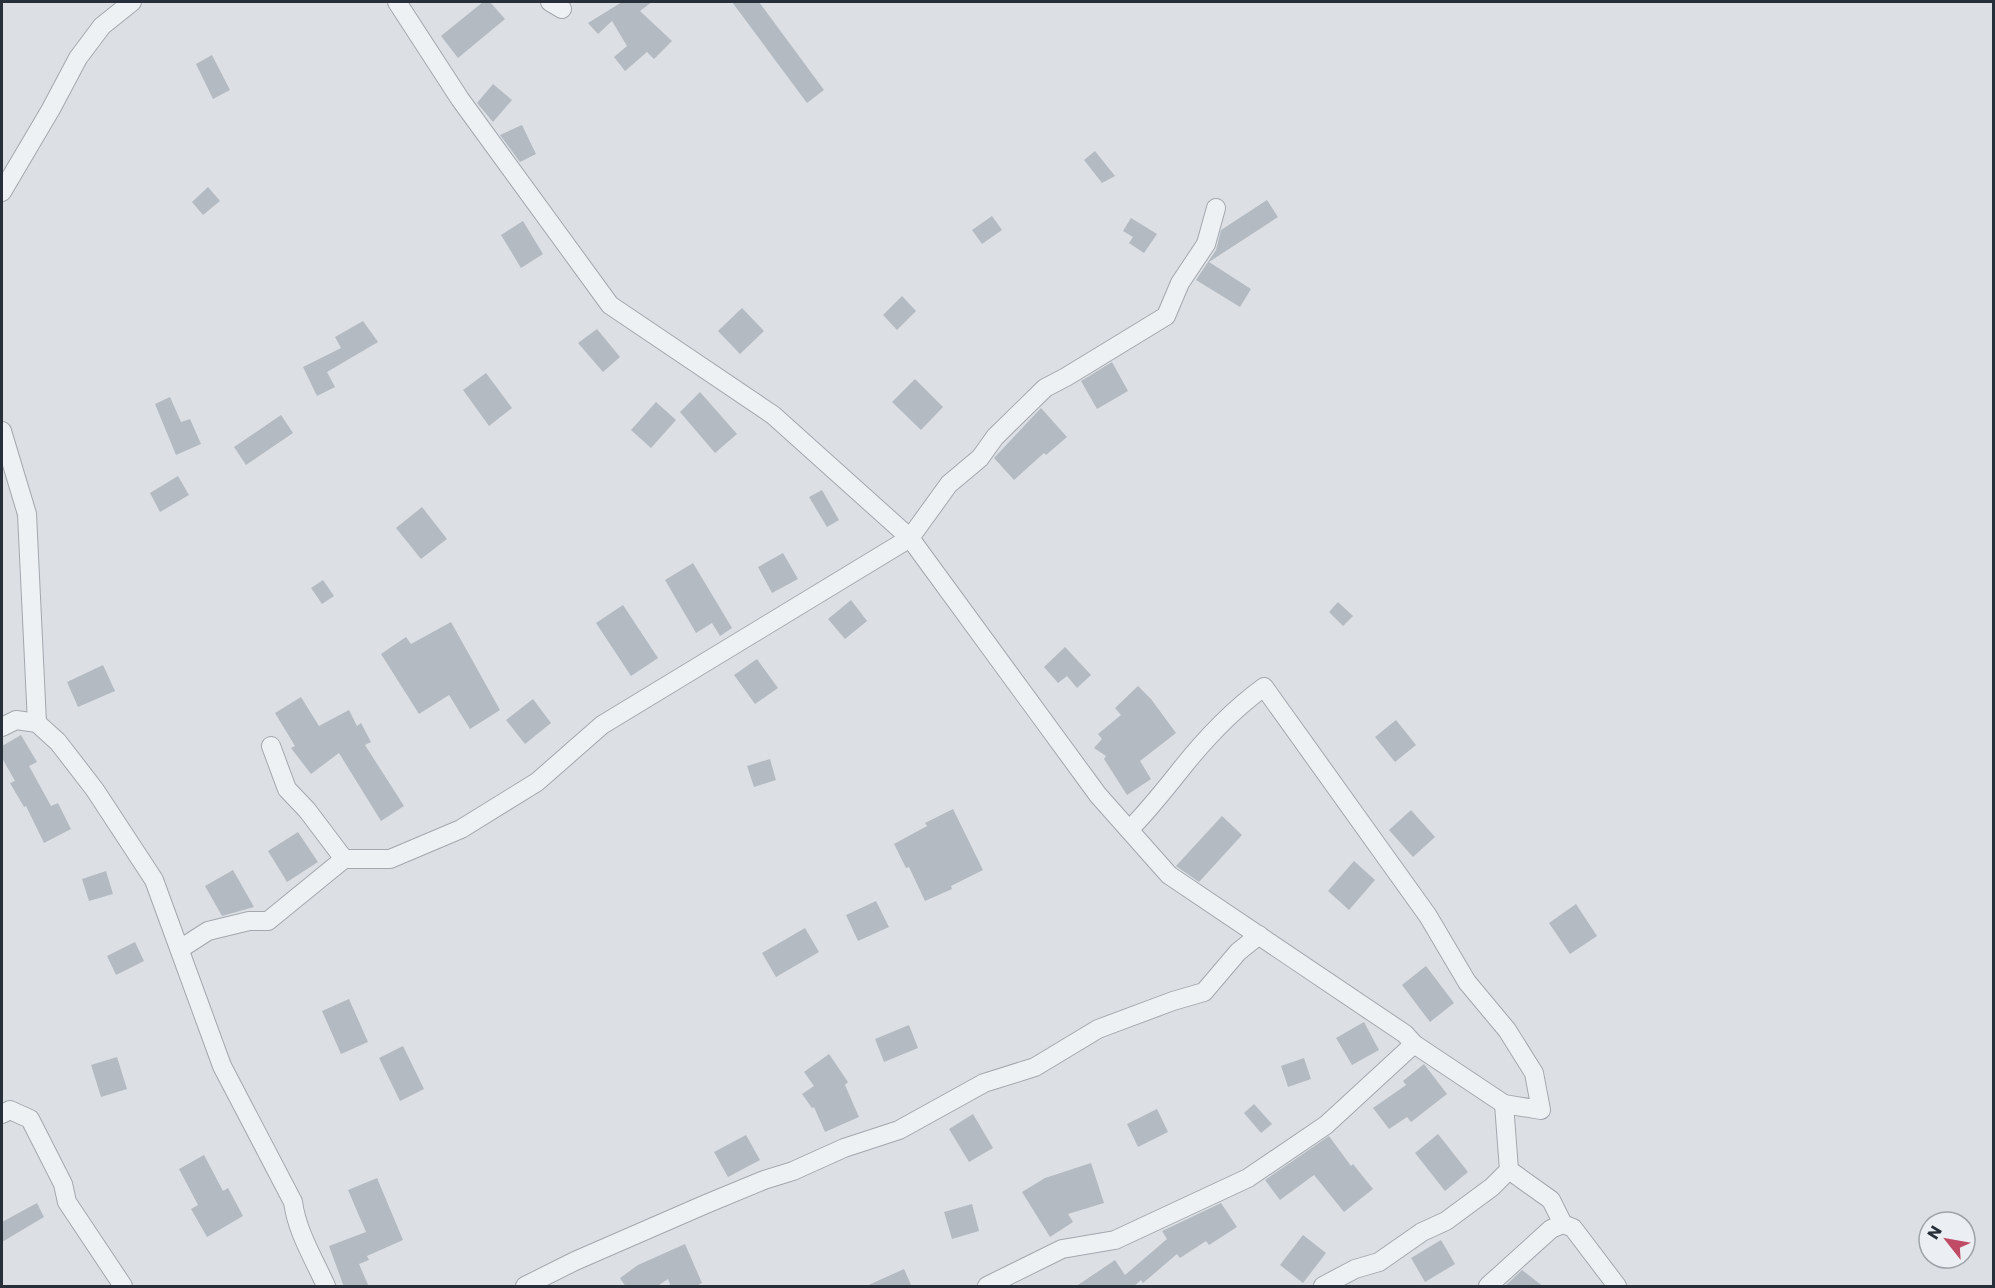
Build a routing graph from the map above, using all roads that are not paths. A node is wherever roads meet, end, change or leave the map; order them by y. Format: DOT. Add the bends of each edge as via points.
graph roads {
  1 [pos="132,2"];
  2 [pos="397,2"];
  3 [pos="2,192"];
  4 [pos="1215,208"];
  5 [pos="2,430"];
  6 [pos="910,538"];
  7 [pos="37,723"];
  8 [pos="2,727"];
  9 [pos="271,746"];
  10 [pos="1129,830"];
  11 [pos="344,859"];
  12 [pos="1258,935"];
  13 [pos="180,949"];
  14 [pos="1414,1044"];
  15 [pos="1504,1104"];
  16 [pos="2,1114"];
  17 [pos="1509,1170"];
  18 [pos="1563,1224"];
  19 [pos="123,1287"];
  20 [pos="326,1287"];
  21 [pos="525,1287"];
  22 [pos="987,1287"];
  23 [pos="1323,1287"];
  24 [pos="1488,1287"];
  25 [pos="1617,1287"];
  1 -- 3 [label="street" via="102,26 78,58"];
  2 -- 6 [label="street" via="460,99 610,305 773,416"];
  4 -- 6 [label="street" via="1206,244 1180,282 1166,316 1045,388 995,437 980,458 950,484"];
  5 -- 7 [label="street" via="27,514"];
  6 -- 10 [label="street" via="1098,795"];
  6 -- 11 [label="street" via="602,725 537,782 460,829 390,859"];
  7 -- 8 [label="street" via="16,720"];
  7 -- 13 [label="street" via="58,742 95,790 154,880"];
  9 -- 11 [label="street" via="287,789"];
  10 -- 12 [label="street" via="1169,876"];
  10 -- 15 [label="street" via="1215,730 1264,687 1428,916 1467,982 1507,1030 1534,1073 1541,1110"];
  11 -- 13 [label="street" via="268,921 249,921 208,931"];
  12 -- 14 [label="street" via="1405,1034"];
  12 -- 21 [label="street" via="1238,952 1204,993 1098,1029 1035,1066 984,1083 899,1130 706,1204"];
  13 -- 20 [label="street" via="222,1066 293,1202 300,1233"];
  14 -- 15 [label="street"];
  14 -- 22 [label="street" via="1326,1125 1248,1178 1115,1240 1062,1249"];
  15 -- 17 [label="street"];
  16 -- 19 [label="street" via="10,1110 30,1119 68,1202"];
  17 -- 18 [label="street" via="1551,1200"];
  17 -- 23 [label="street" via="1446,1221 1422,1232 1379,1262 1355,1269"];
  18 -- 24 [label="street" via="1551,1229"];
  18 -- 25 [label="street" via="1573,1228"];
}
